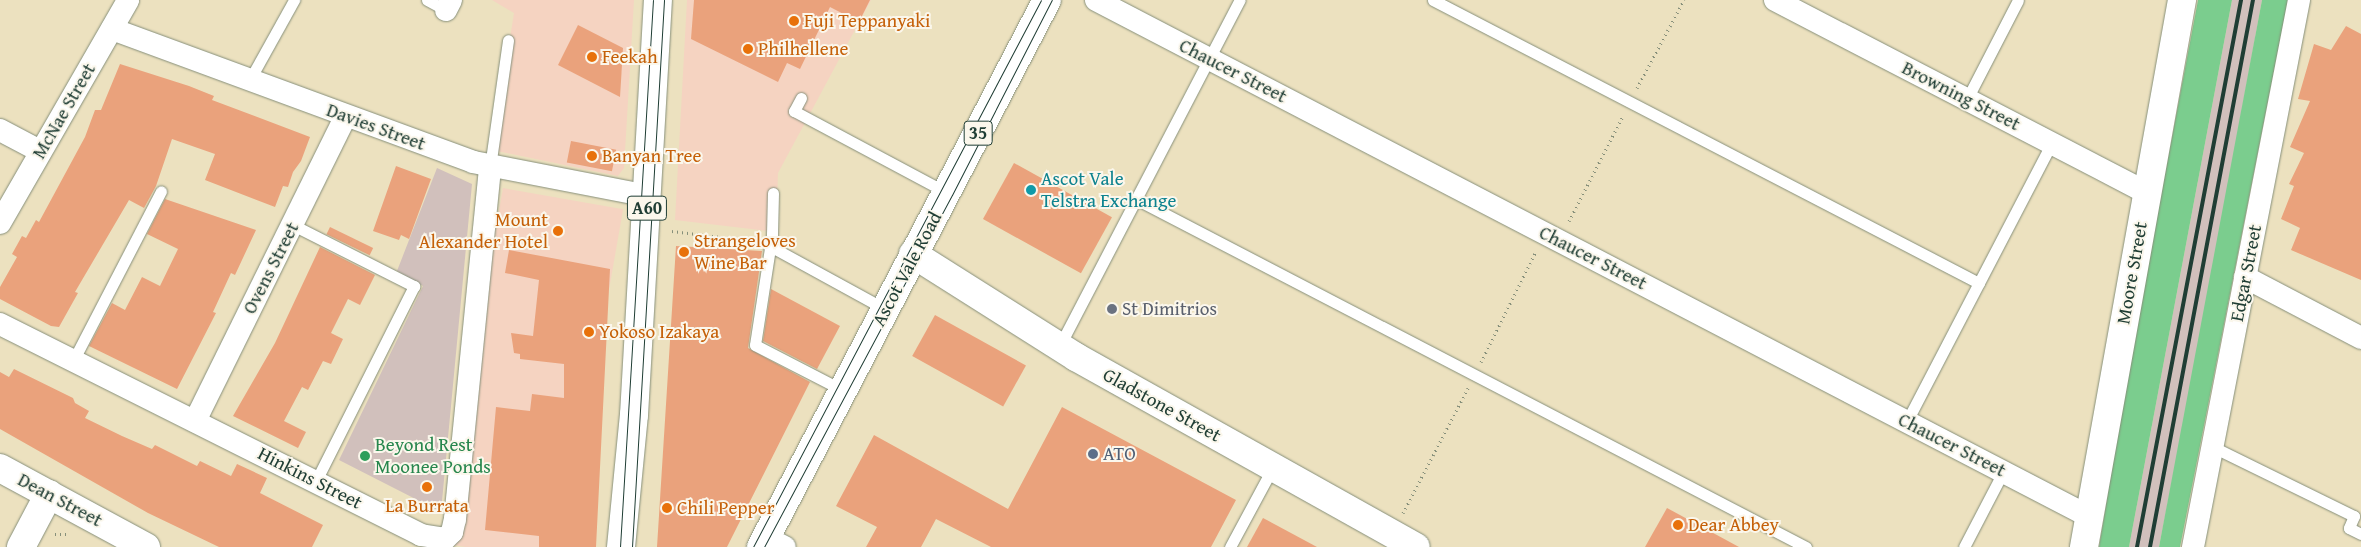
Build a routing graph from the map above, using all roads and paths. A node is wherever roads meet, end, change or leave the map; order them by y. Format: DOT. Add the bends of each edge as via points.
graph roads {
  1 [pos="128,0"];
  2 [pos="294,0"];
  3 [pos="658,0"];
  4 [pos="1047,0"];
  5 [pos="1096,0"];
  6 [pos="1240,0"];
  7 [pos="1433,0"];
  8 [pos="1684,0"];
  9 [pos="1775,0"];
  10 [pos="2018,0"];
  11 [pos="2182,0"];
  12 [pos="2299,0"];
  13 [pos="112,28"];
  14 [pos="508,40"];
  15 [pos="1209,59"];
  16 [pos="249,81"];
  17 [pos="801,98"];
  18 [pos="1967,99"];
  19 [pos="1630,103"];
  20 [pos="346,116"];
  21 [pos="0,130"];
  22 [pos="2052,143"];
  23 [pos="40,151"];
  24 [pos="490,167"];
  25 [pos="161,191"];
  26 [pos="2146,192"];
  27 [pos="773,193"];
  28 [pos="948,193"];
  29 [pos="648,196"];
  30 [pos="1136,199"];
  31 [pos="0,223"];
  32 [pos="292,225"];
  33 [pos="672,231"];
  34 [pos="1559,241"];
  35 [pos="768,245"];
  36 [pos="913,254"];
  37 [pos="2245,277"];
  38 [pos="1979,283"];
  39 [pos="885,310"];
  40 [pos="0,324"];
  41 [pos="2361,338"];
  42 [pos="1059,347"];
  43 [pos="74,361"];
  44 [pos="842,390"];
  45 [pos="634,415"];
  46 [pos="195,421"];
  47 [pos="1906,422"];
  48 [pos="2213,447"];
  49 [pos="1273,466"];
  50 [pos="0,468"];
  51 [pos="2003,472"];
  52 [pos="316,481"];
  53 [pos="49,494"];
  54 [pos="2090,517"];
  55 [pos="2361,534"];
  56 [pos="767,544"];
  57 [pos="21,547"];
  58 [pos="146,547"];
  59 [pos="621,547"];
  60 [pos="633,547"];
  61 [pos="1230,547"];
  62 [pos="1416,547"];
  63 [pos="1806,547"];
  64 [pos="1964,547"];
  65 [pos="2084,547"];
  66 [pos="2193,547"];
  1 -- 13 [label="street, McNae Street"];
  2 -- 16 [label="lane"];
  3 -- 29 [label="street, A60"];
  4 -- 28 [label="street, Ascot Vale Road / 35"];
  5 -- 15 [label="street, Chaucer Street"];
  6 -- 15 [label="lane"];
  7 -- 19 [label="lane"];
  8 -- 19 [label="path"];
  9 -- 18 [label="street, Browning Street"];
  10 -- 18 [label="lane"];
  11 -- 26 [label="street, Moore Street"];
  12 -- 37 [label="street, Edgar Street"];
  13 -- 16 [label="street, Davies Street"];
  13 -- 23 [label="street, McNae Street"];
  14 -- 24 [label="lane"];
  15 -- 30 [label="lane"];
  15 -- 34 [label="street, Chaucer Street"];
  16 -- 20 [label="street, Davies Street"];
  17 -- 28 [label="lane" via="794,111"];
  18 -- 22 [label="street, Browning Street"];
  19 -- 34 [label="path"];
  19 -- 38 [label="lane"];
  20 -- 24 [label="street, Davies Street"];
  20 -- 32 [label="street, Ovens Street"];
  21 -- 23 [label="street"];
  22 -- 26 [label="street, Browning Street"];
  22 -- 38 [label="lane"];
  23 -- 31 [label="street, McNae Street"];
  24 -- 29 [label="street, Davies Street"];
  24 -- 52 [label="street, Hinkins Street" via="452,532 440,540 421,536"];
  25 -- 43 [label="lane"];
  26 -- 54 [label="street, Moore Street"];
  27 -- 35 [label="lane" via="774,220"];
  28 -- 36 [label="street, Ascot Vale Road / 35"];
  29 -- 45 [label="street, A60"];
  30 -- 42 [label="lane"];
  30 -- 63 [label="lane"];
  32 -- 46 [label="street, Ovens Street"];
  32 -- 52 [label="lane" via="414,286"];
  33 -- 35 [label="path"];
  34 -- 47 [label="street, Chaucer Street"];
  35 -- 39 [label="lane"];
  35 -- 44 [label="lane" via="755,345"];
  36 -- 39 [label="street, Ascot Vale Road / 35"];
  36 -- 42 [label="street, Gladstone Street"];
  37 -- 41 [label="street"];
  37 -- 48 [label="street, Edgar Street"];
  38 -- 47 [label="lane"];
  39 -- 44 [label="street, Ascot Vale Road / 35"];
  40 -- 43 [label="street, Hinkins Street"];
  42 -- 49 [label="street, Gladstone Street"];
  43 -- 46 [label="street, Hinkins Street"];
  44 -- 56 [label="street, Ascot Vale Road / 35"];
  45 -- 59 [label="street, A60"];
  45 -- 60 [label="street, A60"];
  46 -- 52 [label="street, Hinkins Street"];
  47 -- 51 [label="street, Chaucer Street"];
  48 -- 55 [label="lane" via="2354,516 2349,528"];
  48 -- 66 [label="street, Edgar Street"];
  49 -- 61 [label="lane"];
  49 -- 62 [label="street, Gladstone Street"];
  50 -- 53 [label="street, Dean Street"];
  51 -- 54 [label="street, Chaucer Street"];
  51 -- 64 [label="lane"];
  53 -- 57 [label="street"];
  53 -- 58 [label="street, Dean Street"];
  54 -- 65 [label="street, Moore Street"];
}
